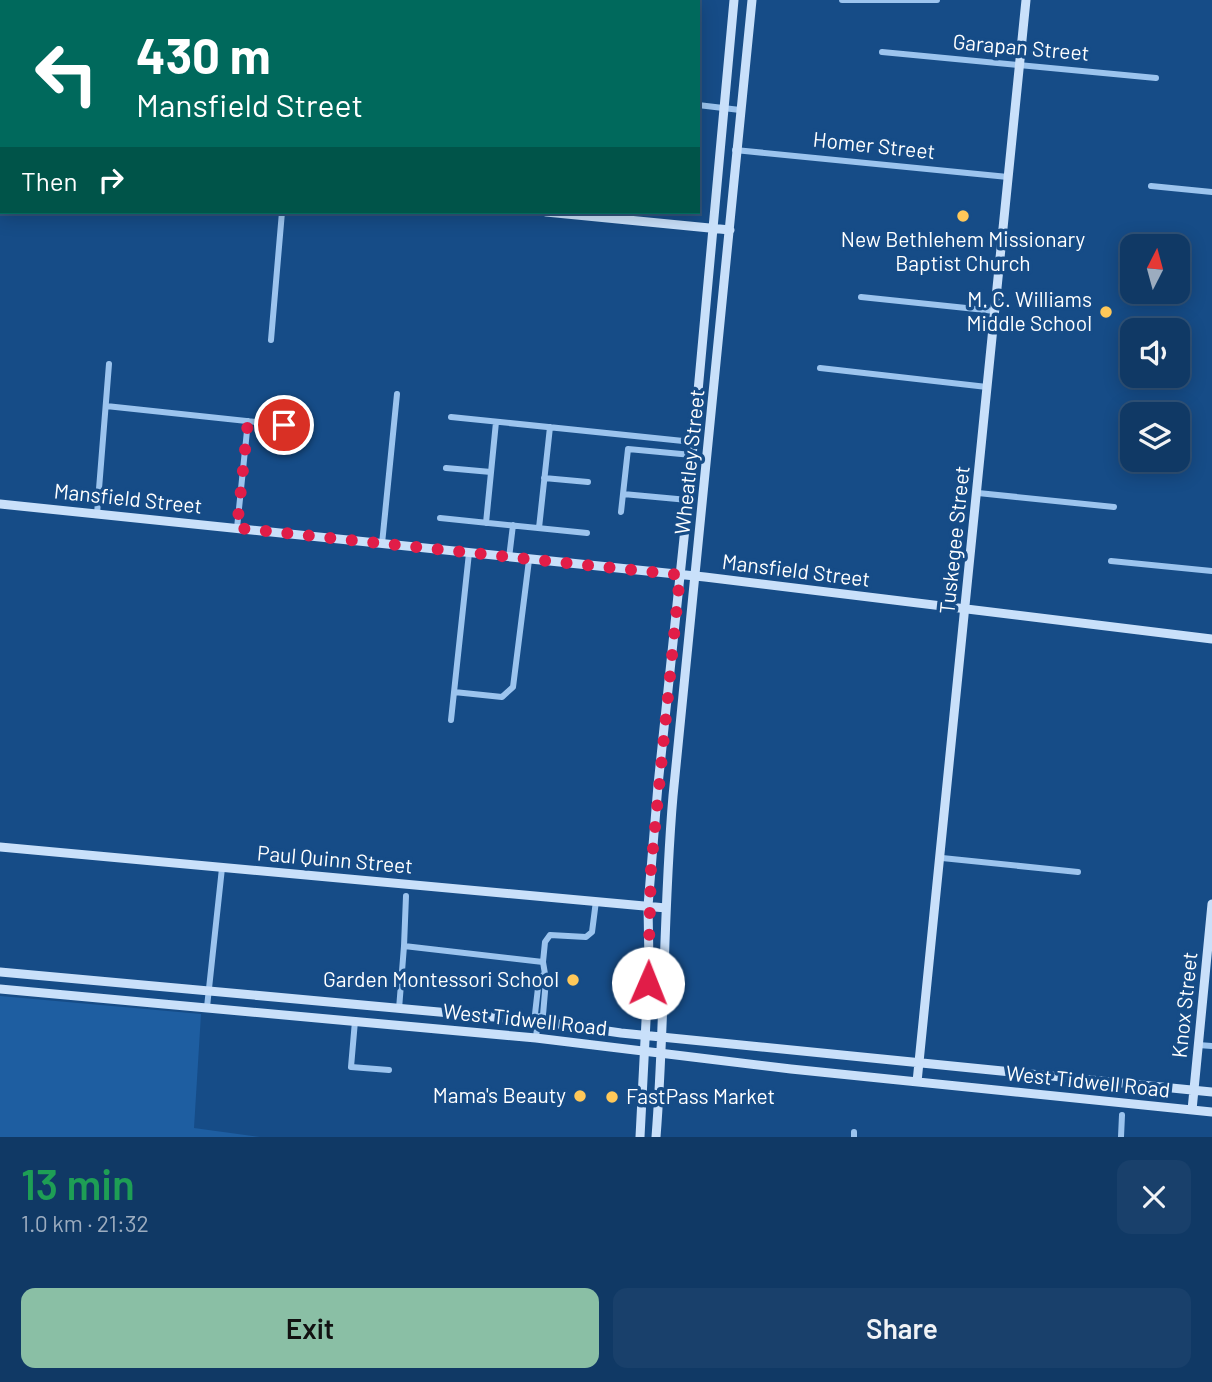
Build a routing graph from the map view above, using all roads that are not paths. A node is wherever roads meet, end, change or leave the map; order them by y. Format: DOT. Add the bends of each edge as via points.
graph roads {
  1 [pos="734,0"];
  2 [pos="752,0"];
  3 [pos="842,0"];
  4 [pos="937,0"];
  5 [pos="1026,0"];
  6 [pos="733,13"];
  7 [pos="750,15"];
  8 [pos="882,52"];
  9 [pos="1019,65"];
  10 [pos="1156,78"];
  11 [pos="700,105"];
  12 [pos="724,108"];
  13 [pos="740,110"];
  14 [pos="735,150"];
  15 [pos="1009,177"];
  16 [pos="1151,186"];
  17 [pos="1212,192"];
  18 [pos="282,214"];
  19 [pos="592,214"];
  20 [pos="615,215"];
  21 [pos="712,228"];
  22 [pos="730,230"];
  23 [pos="861,297"];
  24 [pos="995,311"];
  25 [pos="271,340"];
  26 [pos="701,343"];
  27 [pos="720,345"];
  28 [pos="109,364"];
  29 [pos="820,368"];
  30 [pos="987,387"];
  31 [pos="397,394"];
  32 [pos="106,406"];
  33 [pos="450,417"];
  34 [pos="248,421"];
  35 [pos="496,422"];
  36 [pos="284,425"];
  37 [pos="550,427"];
  38 [pos="693,442"];
  39 [pos="692,455"];
  40 [pos="708,457"];
  41 [pos="446,468"];
  42 [pos="491,472"];
  43 [pos="544,478"];
  44 [pos="588,482"];
  45 [pos="978,493"];
  46 [pos="623,494"];
  47 [pos="688,500"];
  48 [pos="0,504"];
  49 [pos="1114,507"];
  50 [pos="621,512"];
  51 [pos="97,514"];
  52 [pos="440,518"];
  53 [pos="486,523"];
  54 [pos="513,525"];
  55 [pos="237,528"];
  56 [pos="539,528"];
  57 [pos="587,533"];
  58 [pos="382,544"];
  59 [pos="468,553"];
  60 [pos="509,558"];
  61 [pos="528,560"];
  62 [pos="1111,561"];
  63 [pos="1212,571"];
  64 [pos="680,575"];
  65 [pos="697,577"];
  66 [pos="966,609"];
  67 [pos="1212,639"];
  68 [pos="667,685"];
  69 [pos="683,686"];
  70 [pos="454,692"];
  71 [pos="451,720"];
  72 [pos="657,795"];
  73 [pos="673,796"];
  74 [pos="0,847"];
  75 [pos="942,858"];
  76 [pos="222,868"];
  77 [pos="1078,872"];
  78 [pos="406,896"];
  79 [pos="596,901"];
  80 [pos="1212,904"];
  81 [pos="649,906"];
  82 [pos="666,908"];
  83 [pos="404,946"];
  84 [pos="543,962"];
  85 [pos="0,972"];
  86 [pos="107,982"];
  87 [pos="0,989"];
  88 [pos="209,992"];
  89 [pos="102,998"];
  90 [pos="315,1002"];
  91 [pos="399,1004"];
  92 [pos="206,1007"];
  93 [pos="314,1017"];
  94 [pos="538,1019"];
  95 [pos="355,1021"];
  96 [pos="645,1035"];
  97 [pos="662,1037"];
  98 [pos="536,1038"];
  99 [pos="1198,1045"];
  100 [pos="1212,1046"];
  101 [pos="791,1050"];
  102 [pos="644,1051"];
  103 [pos="660,1054"];
  104 [pos="919,1064"];
  105 [pos="791,1069"];
  106 [pos="389,1070"];
  107 [pos="1020,1073"];
  108 [pos="917,1082"];
  109 [pos="1194,1090"];
  110 [pos="1212,1092"];
  111 [pos="1019,1093"];
  112 [pos="1192,1110"];
  113 [pos="1212,1112"];
  114 [pos="1122,1115"];
  115 [pos="640,1137"];
  116 [pos="656,1137"];
  117 [pos="1121,1137"];
  1 -- 6 [label="main road, Wheatley Street"];
  2 -- 7 [label="main road, Wheatley Street"];
  3 -- 4 [label="street"];
  5 -- 9 [label="main road, Tuskegee Street"];
  6 -- 7 [label="main road"];
  6 -- 12 [label="main road, Wheatley Street"];
  7 -- 13 [label="main road, Wheatley Street"];
  8 -- 9 [label="street, Garapan Street"];
  9 -- 10 [label="street, Garapan Street"];
  9 -- 15 [label="main road, Tuskegee Street"];
  11 -- 12 [label="street"];
  12 -- 13 [label="street"];
  12 -- 21 [label="main road, Wheatley Street"];
  13 -- 14 [label="main road, Wheatley Street"];
  14 -- 15 [label="street, Homer Street"];
  14 -- 22 [label="main road, Wheatley Street"];
  15 -- 24 [label="main road, Tuskegee Street"];
  16 -- 17 [label="street"];
  18 -- 25 [label="street"];
  19 -- 20 [label="main road"];
  20 -- 21 [label="main road"];
  21 -- 22 [label="main road"];
  21 -- 26 [label="main road, Wheatley Street"];
  22 -- 27 [label="main road, Wheatley Street"];
  23 -- 24 [label="street"];
  24 -- 30 [label="main road, Tuskegee Street"];
  26 -- 27 [label="main road"];
  26 -- 38 [label="main road, Wheatley Street"];
  27 -- 40 [label="main road, Wheatley Street"];
  28 -- 32 [label="street"];
  29 -- 30 [label="street"];
  30 -- 45 [label="main road, Tuskegee Street"];
  31 -- 58 [label="street"];
  32 -- 34 [label="street"];
  32 -- 51 [label="street"];
  33 -- 35 [label="street"];
  34 -- 36 [label="street"];
  34 -- 55 [label="street"];
  35 -- 37 [label="street"];
  35 -- 42 [label="street"];
  37 -- 38 [label="street"];
  37 -- 43 [label="street"];
  38 -- 39 [label="main road, Wheatley Street"];
  39 -- 40 [label="main road"];
  39 -- 46 [label="street" via="628,449"];
  39 -- 47 [label="main road, Wheatley Street"];
  40 -- 65 [label="main road, Wheatley Street"];
  41 -- 42 [label="street"];
  42 -- 53 [label="street"];
  43 -- 44 [label="street"];
  43 -- 56 [label="street"];
  45 -- 49 [label="street"];
  45 -- 66 [label="main road, Tuskegee Street"];
  46 -- 47 [label="street"];
  46 -- 50 [label="street"];
  47 -- 64 [label="main road, Wheatley Street"];
  48 -- 51 [label="main road, Mansfield Street"];
  51 -- 55 [label="main road, Mansfield Street"];
  52 -- 53 [label="street"];
  53 -- 54 [label="street"];
  54 -- 56 [label="street"];
  54 -- 60 [label="street"];
  55 -- 58 [label="main road, Mansfield Street"];
  56 -- 57 [label="street"];
  58 -- 59 [label="main road, Mansfield Street"];
  59 -- 60 [label="main road, Mansfield Street"];
  59 -- 70 [label="street"];
  60 -- 61 [label="main road, Mansfield Street"];
  61 -- 64 [label="main road, Mansfield Street"];
  61 -- 70 [label="street" via="513,687 502,697"];
  62 -- 63 [label="street"];
  64 -- 65 [label="main road, Mansfield Street"];
  64 -- 68 [label="main road, Wheatley Street"];
  65 -- 66 [label="main road, Mansfield Street"];
  65 -- 69 [label="main road, Wheatley Street"];
  66 -- 67 [label="main road, Mansfield Street"];
  66 -- 75 [label="main road, Tuskegee Street"];
  68 -- 69 [label="main road"];
  68 -- 72 [label="main road, Wheatley Street"];
  69 -- 73 [label="main road, Wheatley Street"];
  70 -- 71 [label="street"];
  72 -- 73 [label="main road"];
  72 -- 81 [label="main road, Wheatley Street"];
  73 -- 82 [label="main road, Wheatley Street"];
  74 -- 76 [label="main road, Paul Quinn Street"];
  75 -- 77 [label="street"];
  75 -- 104 [label="main road, Tuskegee Street"];
  76 -- 79 [label="main road, Paul Quinn Street"];
  76 -- 88 [label="street"];
  78 -- 83 [label="street"];
  79 -- 81 [label="main road, Paul Quinn Street"];
  79 -- 84 [label="street" via="592,933 586,937 551,935 545,942"];
  80 -- 99 [label="main road, Knox Street"];
  81 -- 82 [label="main road, Paul Quinn Street"];
  81 -- 96 [label="main road, Wheatley Street"];
  82 -- 97 [label="main road, Wheatley Street"];
  83 -- 84 [label="street"];
  83 -- 91 [label="street"];
  84 -- 94 [label="street" via="543,1015"];
  85 -- 86 [label="main road, West Tidwell Road"];
  86 -- 88 [label="main road, West Tidwell Road"];
  86 -- 89 [label="main road"];
  87 -- 89 [label="main road, West Tidwell Road"];
  88 -- 90 [label="main road, West Tidwell Road"];
  88 -- 92 [label="street"];
  89 -- 92 [label="main road, West Tidwell Road"];
  90 -- 91 [label="main road, West Tidwell Road"];
  90 -- 93 [label="main road"];
  91 -- 94 [label="main road, West Tidwell Road"];
  92 -- 93 [label="main road, West Tidwell Road"];
  93 -- 95 [label="main road, West Tidwell Road"];
  94 -- 96 [label="main road, West Tidwell Road"];
  94 -- 98 [label="street"];
  95 -- 98 [label="main road, West Tidwell Road"];
  95 -- 106 [label="street" via="351,1067"];
  96 -- 97 [label="main road, West Tidwell Road"];
  96 -- 102 [label="main road, Wheatley Street"];
  97 -- 101 [label="main road, West Tidwell Road"];
  97 -- 103 [label="main road, Wheatley Street"];
  98 -- 102 [label="main road, West Tidwell Road"];
  99 -- 100 [label="street"];
  99 -- 109 [label="main road, Knox Street"];
  101 -- 104 [label="main road, West Tidwell Road"];
  101 -- 105 [label="main road"];
  102 -- 103 [label="main road, West Tidwell Road"];
  102 -- 115 [label="main road, Wheatley Street"];
  103 -- 105 [label="main road, West Tidwell Road"];
  103 -- 116 [label="main road, Wheatley Street"];
  104 -- 107 [label="main road, West Tidwell Road"];
  104 -- 108 [label="main road, Tuskegee Street"];
  105 -- 108 [label="main road, West Tidwell Road"];
  107 -- 109 [label="main road, West Tidwell Road"];
  107 -- 111 [label="main road"];
  108 -- 111 [label="main road, West Tidwell Road"];
  109 -- 110 [label="main road, West Tidwell Road"];
  109 -- 112 [label="main road, Knox Street"];
  111 -- 112 [label="main road, West Tidwell Road"];
  112 -- 113 [label="main road, West Tidwell Road"];
  114 -- 117 [label="street"];
}
